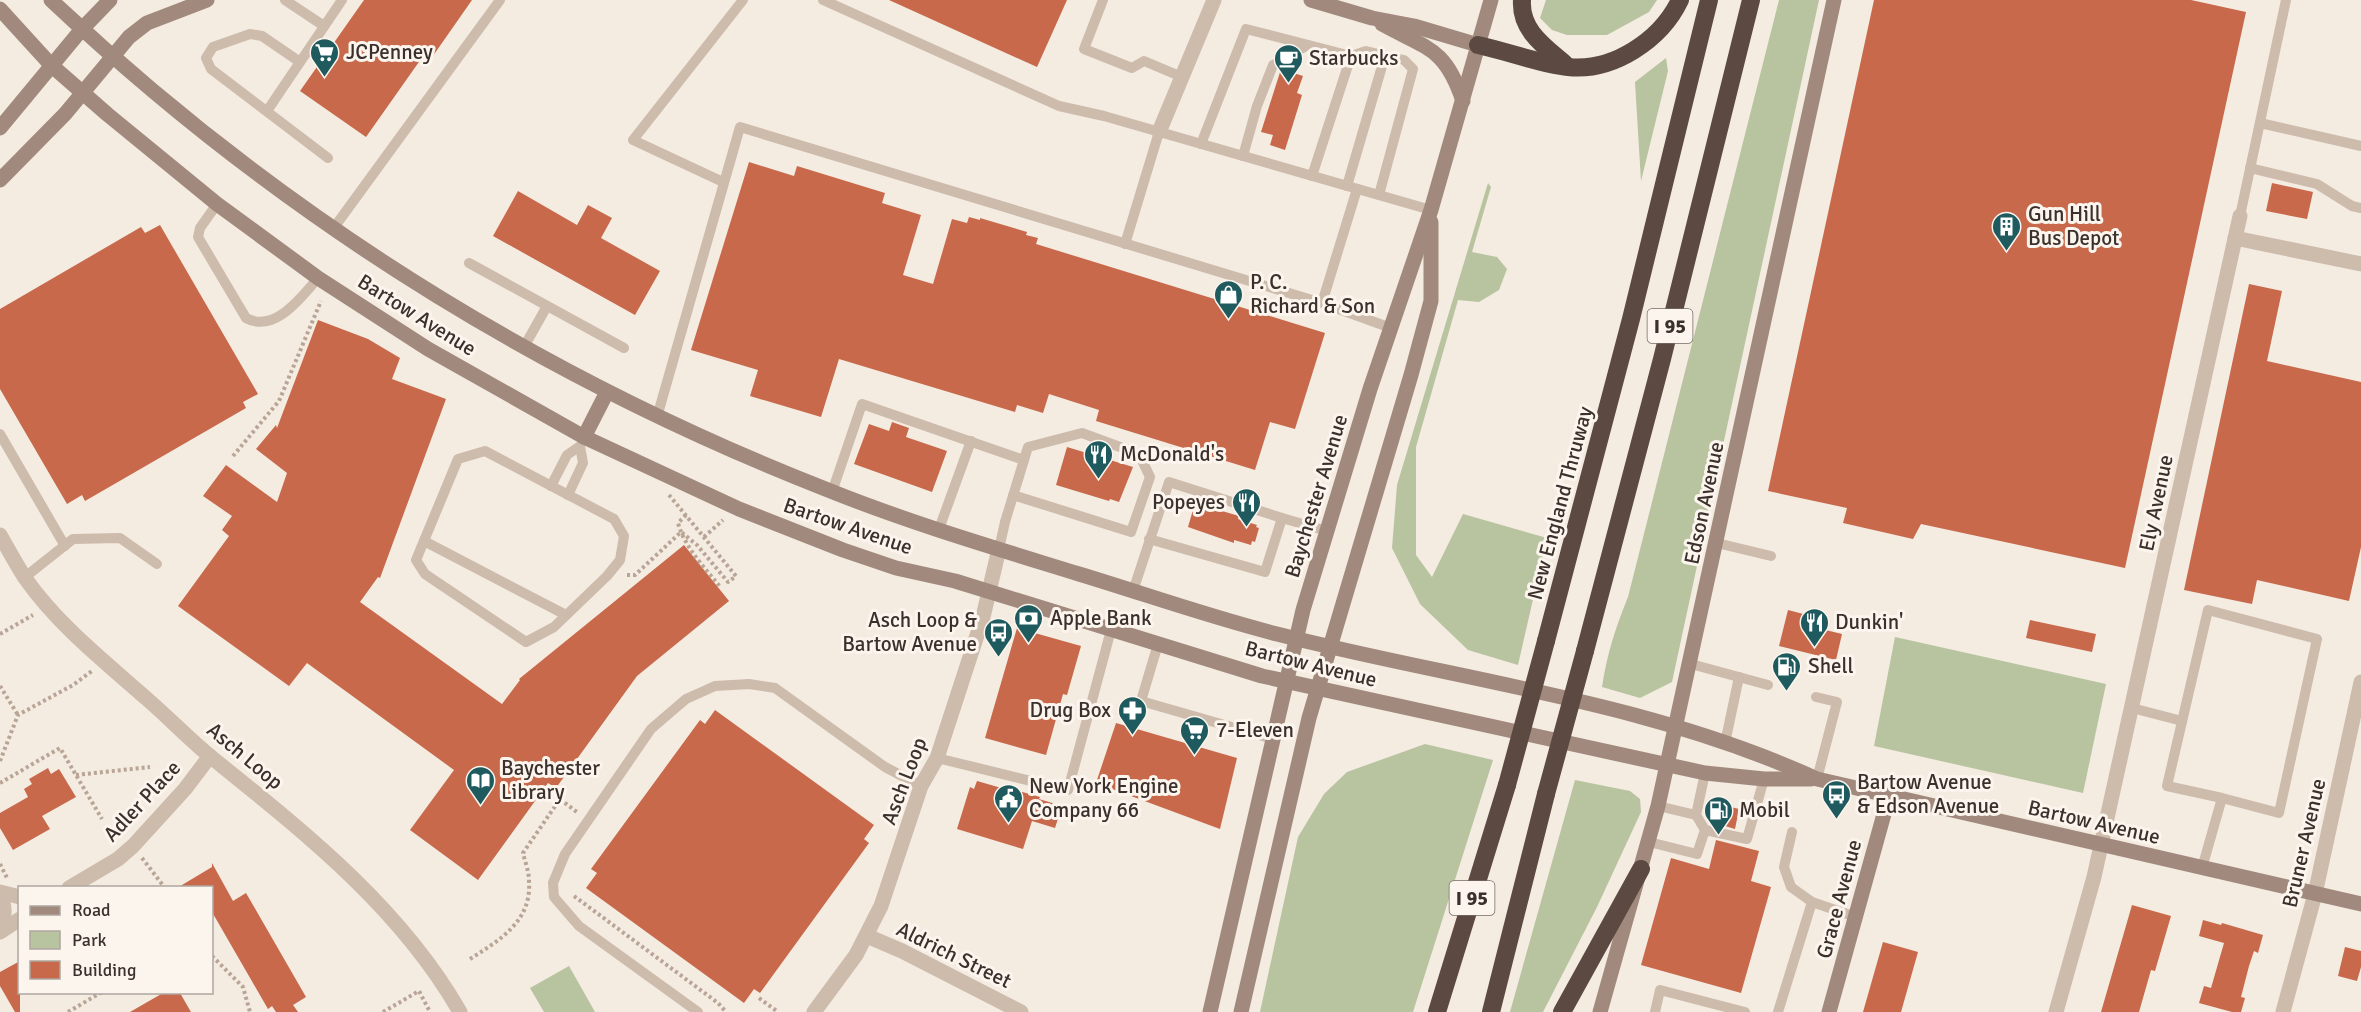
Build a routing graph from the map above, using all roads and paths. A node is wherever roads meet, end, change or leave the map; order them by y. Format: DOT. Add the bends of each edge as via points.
graph roads {
  1 [pos="51,0"];
  2 [pos="110,0"];
  3 [pos="207,0"];
  4 [pos="285,0"];
  5 [pos="342,0"];
  6 [pos="500,0"];
  7 [pos="743,0"];
  8 [pos="823,0"];
  9 [pos="1103,0"];
  10 [pos="1214,0"];
  11 [pos="1311,0"];
  12 [pos="1491,0"];
  13 [pos="1521,0"];
  14 [pos="1680,0"];
  15 [pos="1709,0"];
  16 [pos="1750,0"];
  17 [pos="1834,0"];
  18 [pos="2286,0"];
  19 [pos="0,9"];
  20 [pos="1372,18"];
  21 [pos="324,26"];
  22 [pos="82,29"];
  23 [pos="1306,45"];
  24 [pos="1478,45"];
  25 [pos="113,56"];
  26 [pos="1351,56"];
  27 [pos="1385,56"];
  28 [pos="300,62"];
  29 [pos="51,65"];
  30 [pos="1568,67"];
  31 [pos="1182,76"];
  32 [pos="82,93"];
  33 [pos="1463,102"];
  34 [pos="267,111"];
  35 [pos="2260,123"];
  36 [pos="0,128"];
  37 [pos="1159,132"];
  38 [pos="1201,144"];
  39 [pos="2361,146"];
  40 [pos="1243,156"];
  41 [pos="328,158"];
  42 [pos="2250,168"];
  43 [pos="1312,176"];
  44 [pos="0,180"];
  45 [pos="723,182"];
  46 [pos="1352,187"];
  47 [pos="1378,195"];
  48 [pos="217,204"];
  49 [pos="2361,208"];
  50 [pos="1431,210"];
  51 [pos="2240,216"];
  52 [pos="333,230"];
  53 [pos="2235,238"];
  54 [pos="1125,244"];
  55 [pos="469,263"];
  56 [pos="2361,264"];
  57 [pos="318,278"];
  58 [pos="304,294"];
  59 [pos="1322,303"];
  60 [pos="547,306"];
  61 [pos="1391,328"];
  62 [pos="524,348"];
  63 [pos="624,348"];
  64 [pos="608,392"];
  65 [pos="657,417"];
  66 [pos="0,434"];
  67 [pos="971,441"];
  68 [pos="582,442"];
  69 [pos="233,456"];
  70 [pos="1024,460"];
  71 [pos="552,486"];
  72 [pos="832,492"];
  73 [pos="567,495"];
  74 [pos="668,495"];
  75 [pos="1013,495"];
  76 [pos="686,515"];
  77 [pos="725,518"];
  78 [pos="1282,518"];
  79 [pos="939,529"];
  80 [pos="1327,531"];
  81 [pos="681,532"];
  82 [pos="0,534"];
  83 [pos="704,537"];
  84 [pos="1149,539"];
  85 [pos="424,541"];
  86 [pos="1717,543"];
  87 [pos="697,544"];
  88 [pos="65,546"];
  89 [pos="999,549"];
  90 [pos="691,550"];
  91 [pos="1771,556"];
  92 [pos="157,564"];
  93 [pos="607,576"];
  94 [pos="25,577"];
  95 [pos="721,588"];
  96 [pos="1133,591"];
  97 [pos="990,593"];
  98 [pos="47,606"];
  99 [pos="566,615"];
  100 [pos="1111,630"];
  101 [pos="0,634"];
  102 [pos="1296,638"];
  103 [pos="1158,644"];
  104 [pos="1330,646"];
  105 [pos="104,662"];
  106 [pos="1691,664"];
  107 [pos="1739,677"];
  108 [pos="1286,682"];
  109 [pos="2361,682"];
  110 [pos="1768,684"];
  111 [pos="0,686"];
  112 [pos="1318,689"];
  113 [pos="1816,697"];
  114 [pos="2132,708"];
  115 [pos="18,715"];
  116 [pos="2182,721"];
  117 [pos="1676,728"];
  118 [pos="1273,739"];
  119 [pos="1725,743"];
  120 [pos="210,756"];
  121 [pos="937,758"];
  122 [pos="0,761"];
  123 [pos="1667,766"];
  124 [pos="150,767"];
  125 [pos="1705,773"];
  126 [pos="76,775"];
  127 [pos="1764,779"];
  128 [pos="1817,779"];
  129 [pos="0,783"];
  130 [pos="921,786"];
  131 [pos="1888,796"];
  132 [pos="2222,798"];
  133 [pos="1658,806"];
  134 [pos="1696,815"];
  135 [pos="102,819"];
  136 [pos="588,820"];
  137 [pos="1705,830"];
  138 [pos="1792,832"];
  139 [pos="1649,842"];
  140 [pos="2100,844"];
  141 [pos="133,846"];
  142 [pos="0,864"];
  143 [pos="2202,868"];
  144 [pos="1641,869"];
  145 [pos="7,877"];
  146 [pos="553,881"];
  147 [pos="72,886"];
  148 [pos="163,886"];
  149 [pos="0,893"];
  150 [pos="2315,894"];
  151 [pos="18,897"];
  152 [pos="1812,902"];
  153 [pos="2361,904"];
  154 [pos="1856,917"];
  155 [pos="18,920"];
  156 [pos="0,930"];
  157 [pos="867,936"];
  158 [pos="213,957"];
  159 [pos="470,959"];
  160 [pos="100,994"];
  161 [pos="759,998"];
  162 [pos="68,1012"];
  163 [pos="250,1012"];
  164 [pos="383,1012"];
  165 [pos="430,1012"];
  166 [pos="460,1012"];
  167 [pos="698,1012"];
  168 [pos="726,1012"];
  169 [pos="778,1012"];
  170 [pos="814,1012"];
  171 [pos="1022,1012"];
  172 [pos="1210,1012"];
  173 [pos="1241,1012"];
  174 [pos="1437,1012"];
  175 [pos="1491,1012"];
  176 [pos="1562,1012"];
  177 [pos="1600,1012"];
  178 [pos="1654,1012"];
  179 [pos="1745,1012"];
  180 [pos="1778,1012"];
  181 [pos="1829,1012"];
  182 [pos="2056,1012"];
  183 [pos="2283,1012"];
  1 -- 22 [label="main road, Bartow Avenue"];
  2 -- 22 [label="main road"];
  3 -- 25 [label="main road" via="147,23"];
  4 -- 21 [label="lane"];
  5 -- 21 [label="lane"];
  6 -- 52 [label="lane"];
  7 -- 45 [label="lane" via="633,140"];
  8 -- 37 [label="lane" via="1059,106"];
  9 -- 31 [label="lane" via="1084,50 1132,68 1144,61"];
  10 -- 31 [label="street"];
  11 -- 20 [label="main road"];
  12 -- 24 [label="main road, Baychester Avenue"];
  13 -- 30 [label="highway" via="1523,16 1532,34"];
  14 -- 30 [label="highway" via="1662,27 1640,46 1607,62"];
  15 -- 174 [label="highway, New England Thruway / I 95, bridge" via="1631,319 1546,641 1507,785"];
  16 -- 175 [label="highway, I 95, bridge" via="1659,370"];
  17 -- 86 [label="main road, Edson Avenue"];
  18 -- 35 [label="lane, Ely Avenue"];
  19 -- 29 [label="main road, Bartow Avenue"];
  20 -- 24 [label="main road"];
  20 -- 33 [label="main road" via="1442,59 1454,76"];
  21 -- 28 [label="lane"];
  22 -- 25 [label="main road, Bartow Avenue"];
  22 -- 29 [label="main road"];
  23 -- 26 [label="lane"];
  23 -- 38 [label="lane" via="1246,29"];
  23 -- 40 [label="lane" via="1273,65"];
  24 -- 30 [label="highway"];
  24 -- 33 [label="main road, Baychester Avenue"];
  25 -- 32 [label="main road"];
  25 -- 52 [label="main road, Bartow Avenue" via="234,157"];
  26 -- 27 [label="lane" via="1366,51"];
  26 -- 43 [label="lane"];
  27 -- 46 [label="lane"];
  27 -- 47 [label="lane" via="1404,60 1413,69"];
  28 -- 34 [label="lane"];
  28 -- 34 [label="lane" via="262,36 250,34 213,47 206,58 211,69"];
  29 -- 32 [label="main road, Bartow Avenue"];
  29 -- 36 [label="main road"];
  31 -- 37 [label="street"];
  32 -- 44 [label="main road"];
  32 -- 48 [label="main road, Bartow Avenue"];
  33 -- 50 [label="main road, Baychester Avenue"];
  34 -- 41 [label="lane"];
  35 -- 39 [label="lane"];
  35 -- 42 [label="lane, Ely Avenue"];
  37 -- 38 [label="lane"];
  37 -- 54 [label="lane"];
  38 -- 40 [label="lane"];
  40 -- 43 [label="lane"];
  42 -- 49 [label="lane" via="2317,184"];
  42 -- 51 [label="lane, Ely Avenue"];
  43 -- 46 [label="lane"];
  45 -- 54 [label="lane" via="740,127"];
  45 -- 65 [label="lane"];
  46 -- 47 [label="lane"];
  46 -- 59 [label="lane"];
  47 -- 50 [label="lane"];
  48 -- 57 [label="main road, Bartow Avenue"];
  48 -- 58 [label="lane" via="198,237 246,318 257,322 274,318"];
  50 -- 61 [label="main road, Baychester Avenue"];
  50 -- 104 [label="main road" via="1431,301"];
  51 -- 53 [label="street, Ely Avenue"];
  52 -- 62 [label="main road, Bartow Avenue"];
  53 -- 56 [label="street"];
  53 -- 114 [label="street, Ely Avenue"];
  54 -- 59 [label="lane"];
  55 -- 60 [label="lane"];
  57 -- 58 [label="lane"];
  57 -- 68 [label="main road, Bartow Avenue"];
  58 -- 69 [label="path" via="322,301 279,401"];
  59 -- 61 [label="lane"];
  60 -- 62 [label="lane"];
  60 -- 63 [label="lane"];
  61 -- 80 [label="main road, Baychester Avenue"];
  62 -- 64 [label="main road, Bartow Avenue"];
  64 -- 65 [label="main road, Bartow Avenue"];
  64 -- 68 [label="main road"];
  65 -- 72 [label="main road, Bartow Avenue"];
  66 -- 88 [label="lane"];
  67 -- 70 [label="lane"];
  67 -- 72 [label="lane" via="862,404"];
  67 -- 79 [label="lane"];
  68 -- 71 [label="lane" via="567,455"];
  68 -- 73 [label="lane" via="583,463"];
  68 -- 97 [label="main road, Bartow Avenue" via="843,550"];
  70 -- 75 [label="lane"];
  70 -- 75 [label="lane" via="1028,447 1082,433 1139,454 1149,477 1131,532"];
  71 -- 73 [label="lane"];
  71 -- 85 [label="lane" via="485,452 458,459"];
  72 -- 79 [label="main road, Bartow Avenue"];
  73 -- 93 [label="lane" via="614,519 624,536 620,560"];
  74 -- 76 [label="path"];
  75 -- 89 [label="lane"];
  76 -- 81 [label="path" via="678,523"];
  76 -- 83 [label="path"];
  77 -- 83 [label="path"];
  78 -- 80 [label="lane"];
  78 -- 84 [label="lane" via="1264,572"];
  78 -- 84 [label="lane" via="1169,482"];
  79 -- 89 [label="main road, Bartow Avenue"];
  80 -- 102 [label="main road, Baychester Avenue"];
  81 -- 87 [label="path"];
  81 -- 90 [label="path"];
  81 -- 93 [label="path" via="635,575"];
  82 -- 94 [label="street, Asch Loop"];
  83 -- 87 [label="path" via="736,576 728,582"];
  84 -- 96 [label="lane"];
  85 -- 99 [label="lane"];
  85 -- 99 [label="lane" via="416,560 425,574 526,642 554,627"];
  86 -- 91 [label="lane"];
  86 -- 106 [label="main road, Edson Avenue"];
  87 -- 90 [label="path"];
  88 -- 92 [label="lane" via="73,539 120,538"];
  88 -- 94 [label="lane"];
  89 -- 96 [label="main road, Bartow Avenue"];
  89 -- 97 [label="street, Asch Loop"];
  90 -- 95 [label="path"];
  93 -- 99 [label="lane"];
  94 -- 98 [label="street, Asch Loop"];
  96 -- 102 [label="main road, Bartow Avenue"];
  97 -- 100 [label="main road, Bartow Avenue"];
  97 -- 121 [label="street, Asch Loop"];
  98 -- 101 [label="path"];
  98 -- 105 [label="street, Asch Loop"];
  100 -- 103 [label="main road, Bartow Avenue"];
  100 -- 121 [label="lane" via="1068,790"];
  102 -- 104 [label="main road, Bartow Avenue"];
  102 -- 108 [label="main road, Baychester Avenue"];
  103 -- 108 [label="main road, Bartow Avenue"];
  103 -- 118 [label="lane" via="1141,701"];
  104 -- 112 [label="main road"];
  104 -- 117 [label="main road, Bartow Avenue" via="1641,716"];
  105 -- 115 [label="path" via="73,686"];
  105 -- 120 [label="street, Asch Loop"];
  106 -- 107 [label="lane"];
  106 -- 117 [label="main road, Edson Avenue"];
  107 -- 110 [label="lane"];
  107 -- 119 [label="lane"];
  108 -- 112 [label="main road, Bartow Avenue"];
  108 -- 118 [label="main road, Baychester Avenue"];
  109 -- 150 [label="street, Bruner Avenue"];
  111 -- 115 [label="path"];
  112 -- 123 [label="main road, Bartow Avenue"];
  112 -- 173 [label="main road"];
  113 -- 128 [label="lane" via="1837,702"];
  114 -- 116 [label="lane"];
  114 -- 140 [label="street, Ely Avenue"];
  115 -- 122 [label="path"];
  116 -- 132 [label="lane" via="2167,786"];
  116 -- 132 [label="lane" via="2208,610 2317,639 2279,813"];
  117 -- 119 [label="main road, Bartow Avenue"];
  117 -- 123 [label="main road, Edson Avenue"];
  118 -- 172 [label="main road, Baychester Avenue"];
  119 -- 128 [label="main road, Bartow Avenue"];
  120 -- 141 [label="street, Adler Place"];
  120 -- 166 [label="street, Asch Loop" via="377,901 435,971"];
  121 -- 130 [label="street, Asch Loop"];
  123 -- 125 [label="main road, Bartow Avenue"];
  123 -- 133 [label="main road, Edson Avenue"];
  124 -- 126 [label="path"];
  125 -- 127 [label="main road, Bartow Avenue"];
  125 -- 134 [label="lane"];
  126 -- 129 [label="path" via="60,748"];
  126 -- 135 [label="path"];
  127 -- 128 [label="main road, Bartow Avenue"];
  127 -- 137 [label="lane" via="1747,839"];
  128 -- 131 [label="main road, Bartow Avenue"];
  130 -- 136 [label="lane" via="885,767 775,688 749,684 715,686 686,699 651,729"];
  130 -- 157 [label="street, Asch Loop"];
  131 -- 140 [label="main road, Bartow Avenue"];
  131 -- 154 [label="main road, Grace Avenue"];
  132 -- 143 [label="lane"];
  133 -- 134 [label="lane"];
  133 -- 139 [label="main road, Edson Avenue"];
  134 -- 137 [label="lane"];
  136 -- 146 [label="lane" via="565,854"];
  136 -- 159 [label="path" via="560,800 523,853 530,880 527,905 516,925"];
  137 -- 139 [label="lane" via="1697,854"];
  138 -- 152 [label="lane" via="1784,867 1791,887"];
  139 -- 144 [label="main road, Edson Avenue"];
  140 -- 143 [label="main road, Bartow Avenue"];
  140 -- 182 [label="street, Ely Avenue"];
  141 -- 147 [label="street, Adler Place"];
  141 -- 148 [label="path"];
  142 -- 145 [label="path"];
  143 -- 150 [label="main road, Bartow Avenue"];
  144 -- 176 [label="highway"];
  144 -- 177 [label="main road, Edson Avenue"];
  146 -- 167 [label="lane" via="554,897 579,926"];
  146 -- 168 [label="path"];
  149 -- 151 [label="street"];
  149 -- 156 [label="street" via="5,915"];
  150 -- 153 [label="main road, Bartow Avenue"];
  150 -- 183 [label="street, Bruner Avenue"];
  152 -- 154 [label="lane"];
  152 -- 180 [label="lane"];
  154 -- 181 [label="main road, Grace Avenue"];
  155 -- 156 [label="street"];
  157 -- 170 [label="street, Asch Loop"];
  157 -- 171 [label="street, Aldrich Street"];
  158 -- 163 [label="path" via="243,987"];
  160 -- 162 [label="path"];
  161 -- 169 [label="path"];
  164 -- 165 [label="path" via="419,991"];
  178 -- 179 [label="lane" via="1660,990"];
}
